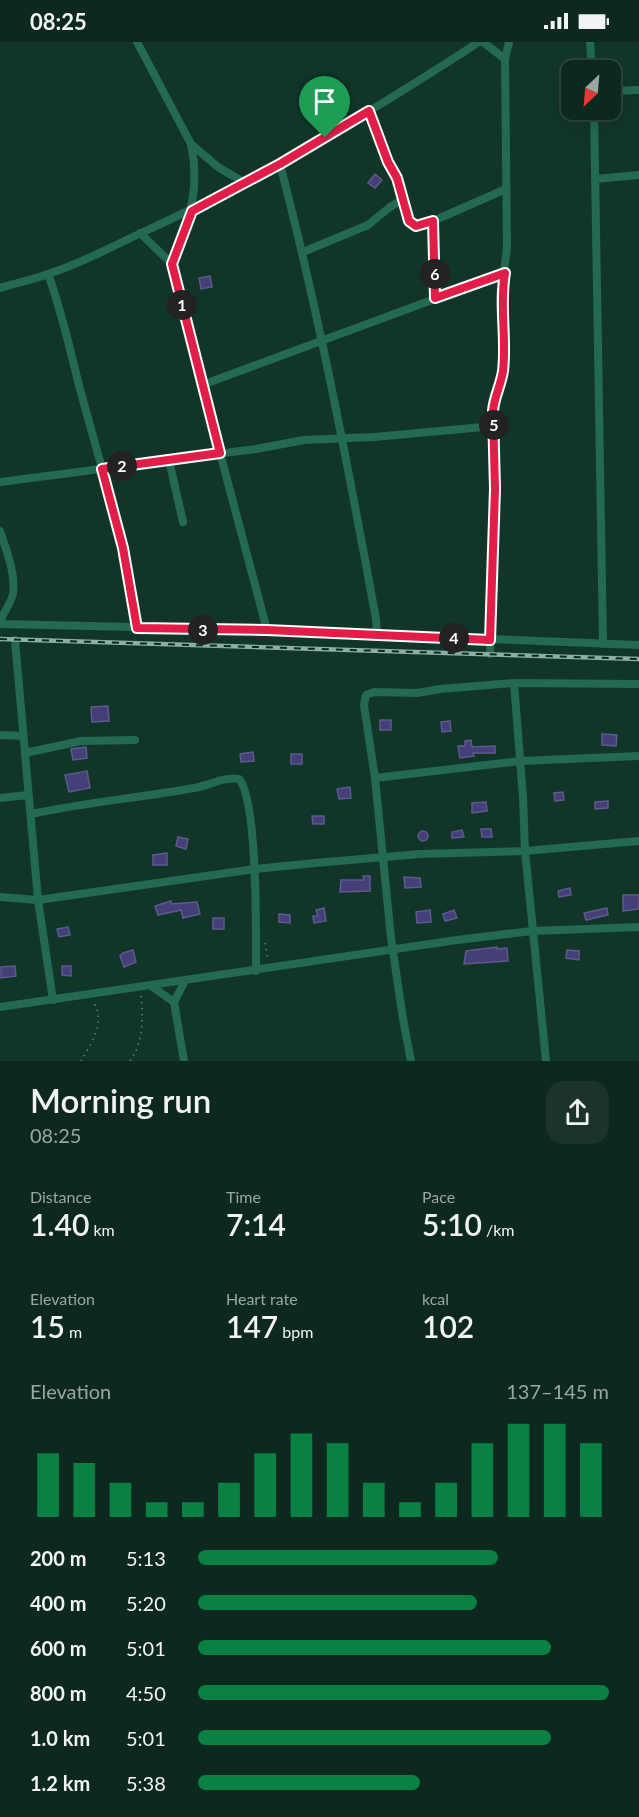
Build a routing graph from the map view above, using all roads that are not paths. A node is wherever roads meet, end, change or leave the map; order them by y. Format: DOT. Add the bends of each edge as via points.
graph roads {
  1 [pos="137,42"];
  2 [pos="481,42"];
  3 [pos="509,42"];
  4 [pos="590,42"];
  5 [pos="506,59"];
  6 [pos="591,60"];
  7 [pos="639,90"];
  8 [pos="621,91"];
  9 [pos="369,111"];
  10 [pos="594,120"];
  11 [pos="191,144"];
  12 [pos="280,164"];
  13 [pos="639,175"];
  14 [pos="595,180"];
  15 [pos="244,183"];
  16 [pos="506,189"];
  17 [pos="402,200"];
  18 [pos="192,211"];
  19 [pos="433,221"];
  20 [pos="141,233"];
  21 [pos="303,252"];
  22 [pos="172,264"];
  23 [pos="505,273"];
  24 [pos="48,274"];
  25 [pos="0,288"];
  26 [pos="435,298"];
  27 [pos="321,340"];
  28 [pos="202,385"];
  29 [pos="494,426"];
  30 [pos="343,438"];
  31 [pos="220,453"];
  32 [pos="169,460"];
  33 [pos="102,469"];
  34 [pos="0,483"];
  35 [pos="183,522"];
  36 [pos="0,531"];
  37 [pos="0,622"];
  38 [pos="137,628"];
  39 [pos="267,630"];
  40 [pos="377,634"];
  41 [pos="15,640"];
  42 [pos="490,640"];
  43 [pos="603,644"];
  44 [pos="639,645"];
  45 [pos="490,654"];
  46 [pos="514,683"];
  47 [pos="639,684"];
  48 [pos="0,735"];
  49 [pos="23,736"];
  50 [pos="135,740"];
  51 [pos="25,753"];
  52 [pos="639,756"];
  53 [pos="520,761"];
  54 [pos="375,778"];
  55 [pos="28,795"];
  56 [pos="0,798"];
  57 [pos="32,814"];
  58 [pos="639,841"];
  59 [pos="525,850"];
  60 [pos="384,857"];
  61 [pos="255,869"];
  62 [pos="0,897"];
  63 [pos="38,900"];
  64 [pos="639,927"];
  65 [pos="532,931"];
  66 [pos="393,949"];
  67 [pos="256,971"];
  68 [pos="185,981"];
  69 [pos="151,986"];
  70 [pos="53,1000"];
  71 [pos="174,1002"];
  72 [pos="0,1007"];
  73 [pos="184,1061"];
  74 [pos="411,1061"];
  75 [pos="546,1061"];
  1 -- 11 [label="street"];
  2 -- 5 [label="street"];
  2 -- 9 [label="street"];
  3 -- 5 [label="street"];
  4 -- 6 [label="street"];
  5 -- 16 [label="street"];
  7 -- 8 [label="street"];
  9 -- 12 [label="street"];
  9 -- 17 [label="street"];
  10 -- 14 [label="street"];
  11 -- 15 [label="street"];
  11 -- 18 [label="street" via="195,162"];
  12 -- 15 [label="street"];
  12 -- 21 [label="street"];
  13 -- 14 [label="street"];
  14 -- 43 [label="street"];
  15 -- 18 [label="street"];
  16 -- 19 [label="street"];
  16 -- 23 [label="street"];
  17 -- 19 [label="street" via="411,224"];
  17 -- 21 [label="street" via="368,225"];
  18 -- 20 [label="street"];
  18 -- 22 [label="street"];
  19 -- 26 [label="street"];
  20 -- 22 [label="street"];
  20 -- 24 [label="street"];
  21 -- 27 [label="street"];
  22 -- 28 [label="street"];
  23 -- 26 [label="street"];
  23 -- 29 [label="street" via="501,294 503,373 494,402"];
  24 -- 25 [label="street"];
  24 -- 33 [label="street"];
  26 -- 27 [label="street"];
  27 -- 28 [label="street"];
  27 -- 30 [label="street"];
  28 -- 31 [label="street"];
  29 -- 30 [label="street"];
  29 -- 42 [label="street"];
  30 -- 31 [label="street"];
  30 -- 40 [label="street"];
  31 -- 32 [label="street"];
  31 -- 39 [label="street"];
  32 -- 33 [label="street"];
  32 -- 35 [label="street"];
  33 -- 34 [label="street"];
  33 -- 38 [label="street" via="123,548"];
  36 -- 37 [label="street" via="14,585"];
  37 -- 38 [label="street"];
  38 -- 39 [label="street"];
  39 -- 40 [label="street"];
  40 -- 42 [label="street"];
  41 -- 49 [label="street"];
  42 -- 43 [label="street"];
  42 -- 45 [label="street"];
  43 -- 44 [label="street"];
  46 -- 47 [label="street"];
  46 -- 53 [label="street"];
  46 -- 54 [label="street" via="417,693 368,693 364,705"];
  48 -- 49 [label="street"];
  49 -- 51 [label="street"];
  50 -- 51 [label="street" via="81,741"];
  51 -- 55 [label="street"];
  52 -- 53 [label="street"];
  53 -- 54 [label="street"];
  53 -- 59 [label="street"];
  54 -- 60 [label="street"];
  55 -- 56 [label="street"];
  55 -- 57 [label="street"];
  57 -- 61 [label="street" via="236,778 243,785"];
  57 -- 63 [label="street"];
  58 -- 59 [label="street"];
  59 -- 60 [label="street"];
  59 -- 65 [label="street"];
  60 -- 61 [label="street"];
  60 -- 66 [label="street"];
  61 -- 63 [label="street"];
  61 -- 67 [label="street"];
  62 -- 63 [label="street"];
  63 -- 70 [label="street"];
  64 -- 65 [label="street"];
  65 -- 66 [label="street"];
  65 -- 75 [label="street"];
  66 -- 67 [label="street"];
  66 -- 74 [label="street"];
  67 -- 68 [label="street"];
  68 -- 69 [label="street"];
  68 -- 71 [label="street"];
  69 -- 70 [label="street"];
  69 -- 71 [label="street"];
  70 -- 72 [label="street"];
  71 -- 73 [label="street"];
}
